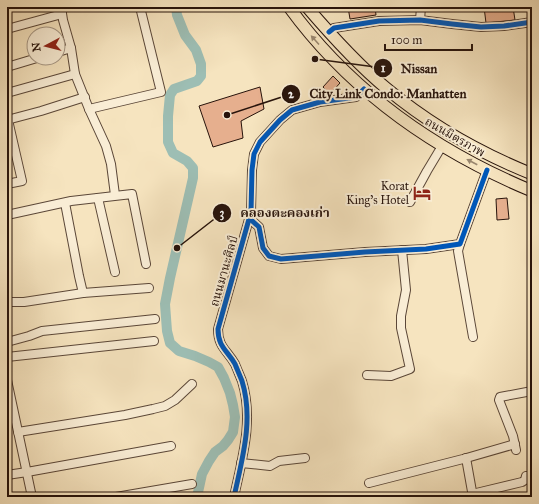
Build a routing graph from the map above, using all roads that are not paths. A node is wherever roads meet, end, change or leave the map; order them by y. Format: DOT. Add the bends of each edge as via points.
graph roads {
  1 [pos="140,7"];
  2 [pos="289,7"];
  3 [pos="307,7"];
  4 [pos="421,7"];
  5 [pos="62,10"];
  6 [pos="420,20"];
  7 [pos="532,22"];
  8 [pos="7,29"];
  9 [pos="329,32"];
  10 [pos="71,48"];
  11 [pos="66,50"];
  12 [pos="26,61"];
  13 [pos="7,67"];
  14 [pos="75,74"];
  15 [pos="364,89"];
  16 [pos="7,93"];
  17 [pos="85,98"];
  18 [pos="89,109"];
  19 [pos="7,120"];
  20 [pos="442,146"];
  21 [pos="487,170"];
  22 [pos="532,174"];
  23 [pos="7,184"];
  24 [pos="532,191"];
  25 [pos="115,195"];
  26 [pos="98,198"];
  27 [pos="410,202"];
  28 [pos="65,203"];
  29 [pos="7,215"];
  30 [pos="249,218"];
  31 [pos="460,244"];
  32 [pos="402,250"];
  33 [pos="146,264"];
  34 [pos="115,272"];
  35 [pos="149,288"];
  36 [pos="83,293"];
  37 [pos="7,302"];
  38 [pos="155,319"];
  39 [pos="474,338"];
  40 [pos="154,341"];
  41 [pos="7,342"];
  42 [pos="7,358"];
  43 [pos="366,375"];
  44 [pos="7,380"];
  45 [pos="192,384"];
  46 [pos="532,391"];
  47 [pos="10,412"];
  48 [pos="18,432"];
  49 [pos="172,446"];
  50 [pos="305,458"];
  51 [pos="466,458"];
  52 [pos="241,463"];
  53 [pos="27,472"];
  54 [pos="7,475"];
  55 [pos="526,476"];
  56 [pos="369,483"];
  57 [pos="192,484"];
  58 [pos="472,495"];
  59 [pos="32,497"];
  60 [pos="116,497"];
  61 [pos="234,497"];
  1 -- 18 [label="street" via="161,92"];
  15 -- 2 [label="highway, ถนนมิตรภาพ, one-way" via="326,52"];
  3 -- 9 [label="highway, ถนนมิตรภาพ"];
  4 -- 6 [label="street"];
  5 -- 8 [label="street"];
  5 -- 10 [label="street"];
  6 -- 7 [label="street" via="481,27"];
  6 -- 9 [label="street" via="379,21 334,28"];
  9 -- 22 [label="highway, ถนนมิตรภาพ" via="381,83 416,111 495,158"];
  10 -- 11 [label="street"];
  10 -- 14 [label="street"];
  12 -- 13 [label="street"];
  14 -- 16 [label="street"];
  14 -- 17 [label="street"];
  15 -- 20 [label="highway, ถนนมิตรภาพ" via="405,122"];
  15 -- 30 [label="street, ถนนมานะศิลป์" via="356,97 320,102 292,110 269,131 254,154"];
  17 -- 18 [label="street"];
  17 -- 19 [label="street"];
  18 -- 25 [label="street" via="106,146"];
  19 -- 23 [label="street" via="22,181"];
  21 -- 20 [label="highway, ถนนมิตรภาพ, one-way"];
  20 -- 27 [label="street"];
  21 -- 24 [label="highway, ถนนมิตรภาพ"];
  21 -- 31 [label="street"];
  25 -- 26 [label="street"];
  25 -- 33 [label="street" via="132,194"];
  26 -- 28 [label="street"];
  26 -- 34 [label="street"];
  28 -- 29 [label="street"];
  28 -- 36 [label="street"];
  30 -- 32 [label="street" via="258,227 263,248 269,256 275,258"];
  30 -- 52 [label="street, ถนนมานะศิลป์" via="218,329 221,345 235,364 242,381 247,403 247,424"];
  31 -- 32 [label="street"];
  31 -- 39 [label="street" via="458,251"];
  32 -- 43 [label="street" via="406,290 401,328 410,369 391,376"];
  35 -- 36 [label="street"];
  36 -- 37 [label="street"];
  38 -- 41 [label="street" via="42,331"];
  40 -- 42 [label="street"];
  44 -- 47 [label="street"];
  45 -- 48 [label="street" via="165,406"];
  46 -- 51 [label="street" via="500,397 499,400 516,447"];
  47 -- 48 [label="street"];
  48 -- 53 [label="street"];
  49 -- 53 [label="street"];
  50 -- 52 [label="street" via="279,461 270,466"];
  51 -- 56 [label="street"];
  51 -- 58 [label="street"];
  52 -- 61 [label="street, ถนนมานะศิลป์"];
  53 -- 54 [label="street"];
  53 -- 59 [label="street"];
  55 -- 58 [label="street" via="522,482"];
  57 -- 60 [label="street"];
}
